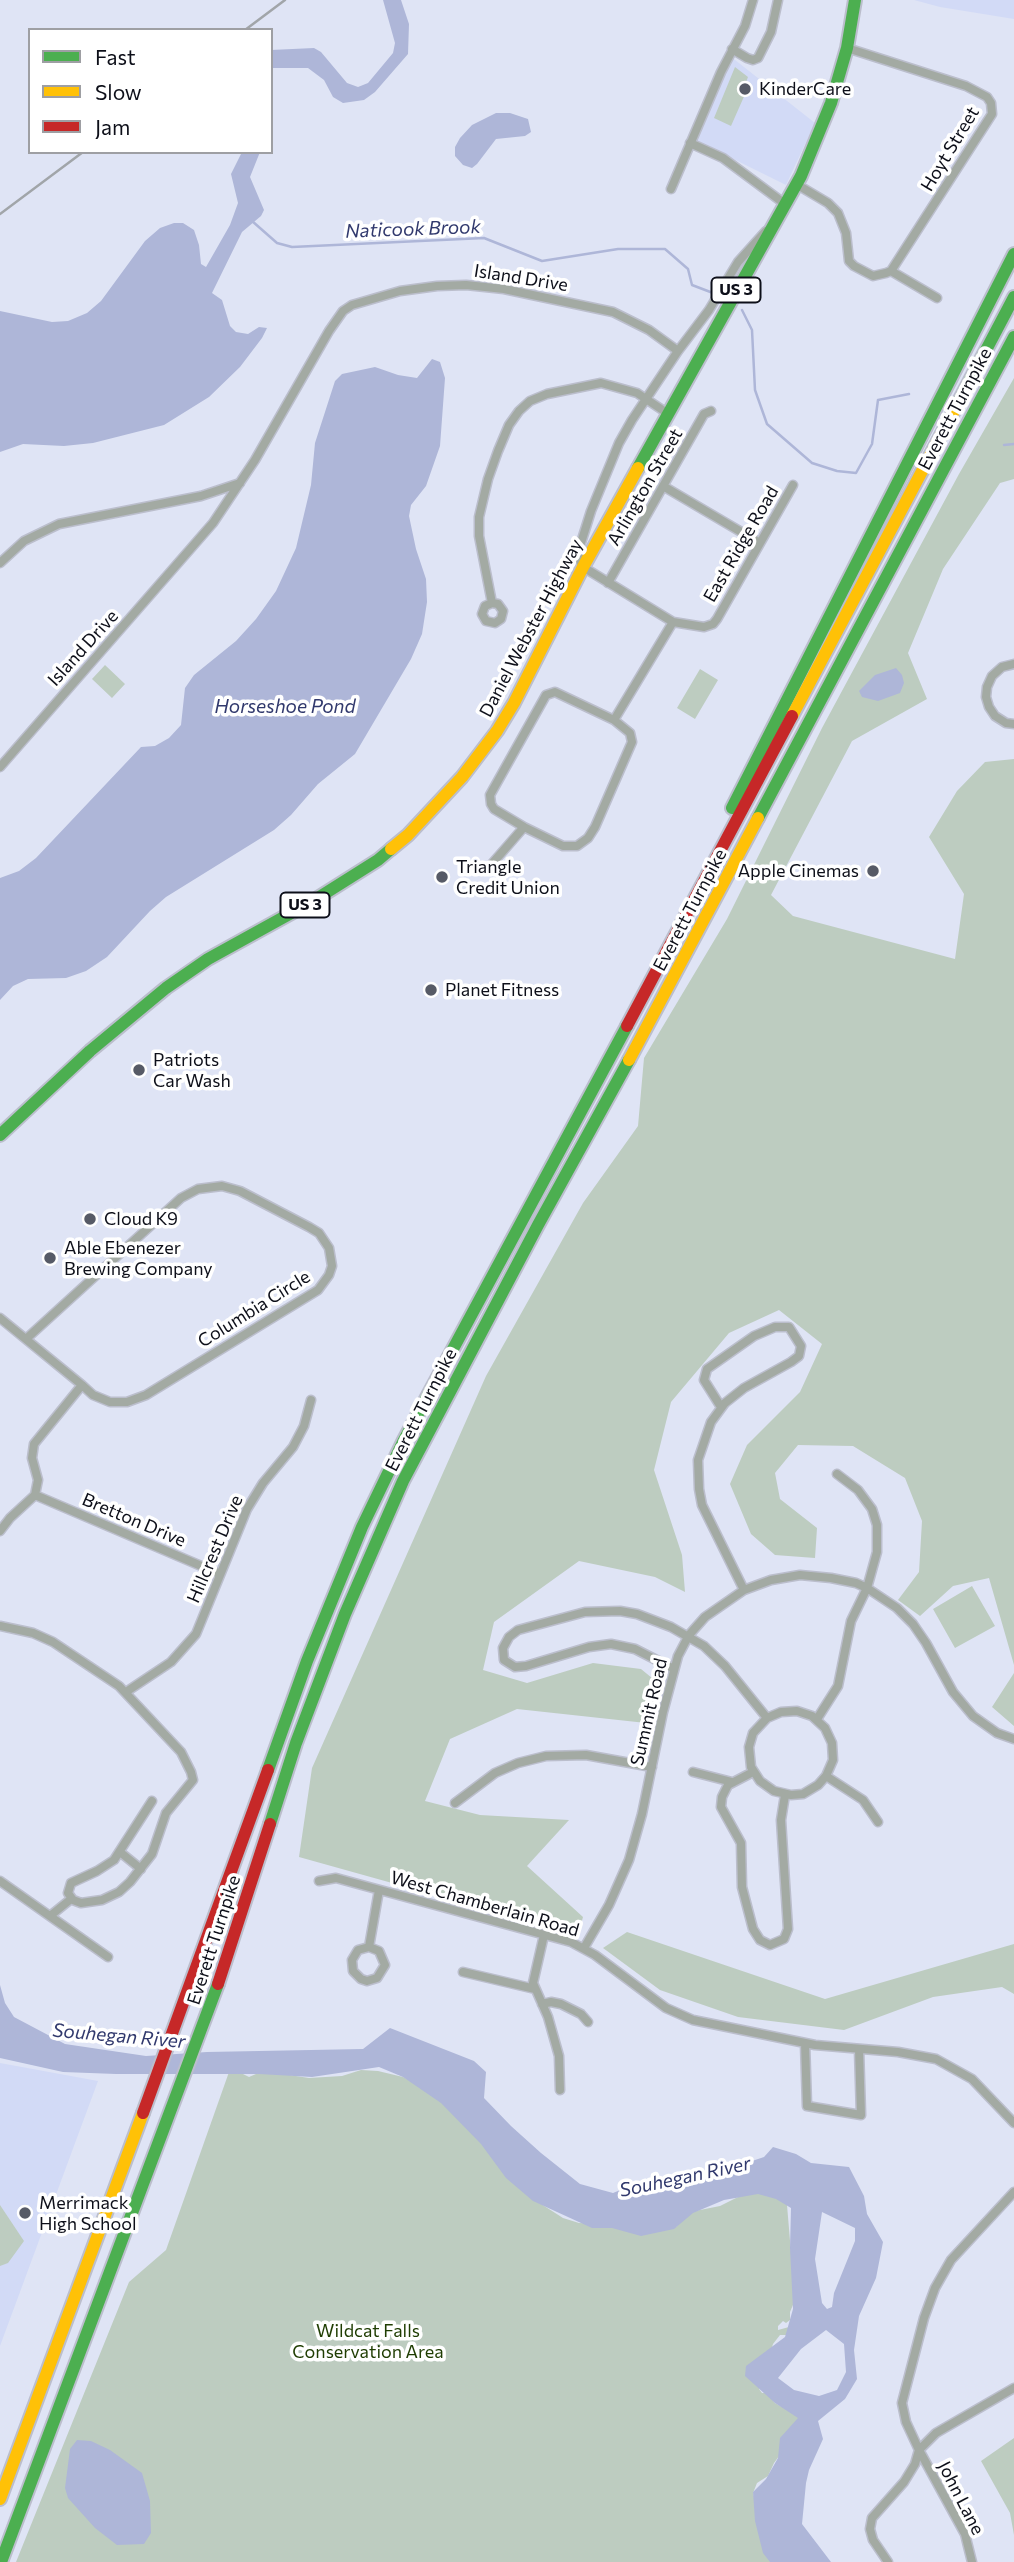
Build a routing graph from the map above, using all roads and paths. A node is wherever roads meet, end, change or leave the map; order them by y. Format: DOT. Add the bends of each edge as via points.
graph roads {
  1 [pos="753,0"];
  2 [pos="778,0"];
  3 [pos="855,0"];
  4 [pos="847,48"];
  5 [pos="732,49"];
  6 [pos="690,143"];
  7 [pos="796,184"];
  8 [pos="671,188"];
  9 [pos="785,204"];
  10 [pos="776,220"];
  11 [pos="1014,254"];
  12 [pos="891,271"];
  13 [pos="937,298"];
  14 [pos="1014,298"];
  15 [pos="1014,337"];
  16 [pos="678,351"];
  17 [pos="645,398"];
  18 [pos="711,411"];
  19 [pos="667,413"];
  20 [pos="240,483"];
  21 [pos="793,485"];
  22 [pos="663,486"];
  23 [pos="760,543"];
  24 [pos="0,563"];
  25 [pos="583,567"];
  26 [pos="608,583"];
  27 [pos="492,603"];
  28 [pos="673,622"];
  29 [pos="1014,664"];
  30 [pos="614,720"];
  31 [pos="1014,724"];
  32 [pos="0,767"];
  33 [pos="524,827"];
  34 [pos="726,838"];
  35 [pos="490,866"];
  36 [pos="0,1135"];
  37 [pos="0,1318"];
  38 [pos="26,1339"];
  39 [pos="82,1385"];
  40 [pos="311,1400"];
  41 [pos="721,1407"];
  42 [pos="836,1474"];
  43 [pos="35,1494"];
  44 [pos="0,1531"];
  45 [pos="220,1574"];
  46 [pos="867,1588"];
  47 [pos="744,1590"];
  48 [pos="0,1626"];
  49 [pos="689,1635"];
  50 [pos="674,1669"];
  51 [pos="126,1692"];
  52 [pos="767,1718"];
  53 [pos="817,1719"];
  54 [pos="1014,1739"];
  55 [pos="652,1767"];
  56 [pos="693,1772"];
  57 [pos="753,1772"];
  58 [pos="826,1776"];
  59 [pos="732,1782"];
  60 [pos="785,1795"];
  61 [pos="152,1801"];
  62 [pos="455,1803"];
  63 [pos="877,1822"];
  64 [pos="120,1852"];
  65 [pos="141,1869"];
  66 [pos="0,1881"];
  67 [pos="319,1881"];
  68 [pos="379,1890"];
  69 [pos="71,1899"];
  70 [pos="50,1916"];
  71 [pos="544,1935"];
  72 [pos="369,1947"];
  73 [pos="584,1948"];
  74 [pos="108,1957"];
  75 [pos="463,1972"];
  76 [pos="535,1989"];
  77 [pos="542,2004"];
  78 [pos="588,2022"];
  79 [pos="805,2043"];
  80 [pos="859,2049"];
  81 [pos="560,2090"];
  82 [pos="1014,2123"];
  83 [pos="1014,2192"];
  84 [pos="1014,2388"];
  85 [pos="919,2451"];
  86 [pos="0,2500"];
  87 [pos="1,2562"];
  88 [pos="888,2562"];
  89 [pos="972,2562"];
  1 -- 5 [label="street"];
  2 -- 5 [label="street" via="771,32 758,58 747,58"];
  3 -- 4 [label="main road, Daniel Webster Highway / US 3"];
  4 -- 7 [label="main road, Daniel Webster Highway / US 3" via="825,121"];
  4 -- 12 [label="street, Hoyt Street" via="966,86 987,97 992,108 989,121"];
  5 -- 6 [label="street"];
  6 -- 8 [label="street"];
  6 -- 9 [label="street" via="723,158"];
  7 -- 9 [label="main road, Daniel Webster Highway / US 3"];
  7 -- 12 [label="street" via="838,213 854,266 873,276"];
  9 -- 10 [label="main road, Daniel Webster Highway / US 3"];
  10 -- 16 [label="street" via="747,250"];
  10 -- 19 [label="main road, Daniel Webster Highway / US 3"];
  11 -- 34 [label="main road" via="732,807"];
  12 -- 13 [label="street"];
  14 -- 34 [label="main road, Everett Turnpike"];
  15 -- 87 [label="main road, Everett Turnpike" via="403,1481 296,1743 206,2020"];
  16 -- 17 [label="street"];
  16 -- 20 [label="street, Island Drive" via="613,312 504,289 437,286 369,298 352,304 336,320"];
  17 -- 19 [label="street"];
  17 -- 25 [label="street" via="619,443 591,511 580,546"];
  17 -- 27 [label="street" via="601,383 547,394 519,411 498,452 479,517"];
  18 -- 22 [label="street, Arlington Street" via="704,414"];
  19 -- 25 [label="main road, Daniel Webster Highway / US 3"];
  20 -- 24 [label="street" via="201,496 59,524 24,541"];
  20 -- 32 [label="street, Island Drive" via="178,565"];
  21 -- 23 [label="street, East Ridge Road"];
  22 -- 23 [label="street"];
  22 -- 26 [label="street, Arlington Street"];
  23 -- 28 [label="street, East Ridge Road" via="713,624 699,627"];
  25 -- 26 [label="street"];
  25 -- 36 [label="main road, Daniel Webster Highway / US 3" via="497,731 462,778 408,835 362,871 166,988"];
  26 -- 28 [label="street"];
  28 -- 30 [label="street"];
  29 -- 31 [label="street" via="1002,667 986,687 995,716"];
  30 -- 33 [label="street" via="630,733 631,747 588,838 576,846 563,846"];
  30 -- 33 [label="street" via="555,692 546,695 490,794 495,809"];
  33 -- 35 [label="street"];
  34 -- 86 [label="main road, Everett Turnpike" via="404,1440 362,1527 307,1661"];
  37 -- 38 [label="street, Columbia Circle"];
  38 -- 39 [label="street, Columbia Circle"];
  38 -- 39 [label="street, Columbia Circle" via="181,1198 198,1189 222,1186 240,1191 309,1227 326,1241 332,1266 318,1290 146,1395 110,1402"];
  39 -- 43 [label="street" via="34,1444"];
  40 -- 45 [label="street, Hillcrest Drive" via="293,1447 251,1501"];
  41 -- 41 [label="street" via="799,1356 801,1346 792,1330 782,1325 766,1330 707,1369 704,1380"];
  41 -- 47 [label="street" via="698,1460 699,1489 708,1521"];
  42 -- 46 [label="street" via="867,1500 876,1518 877,1552"];
  43 -- 44 [label="street"];
  43 -- 45 [label="street, Bretton Drive"];
  45 -- 51 [label="street, Hillcrest Drive" via="191,1642 171,1662"];
  46 -- 47 [label="street, Summit Road" via="800,1575"];
  46 -- 53 [label="street" via="851,1620 838,1686"];
  46 -- 54 [label="street, Summit Road" via="913,1624 966,1709 988,1728"];
  47 -- 49 [label="street, Summit Road" via="705,1617"];
  48 -- 51 [label="street" via="55,1643"];
  49 -- 50 [label="street, Summit Road"];
  49 -- 50 [label="street" via="637,1614 600,1611 518,1630 503,1648 505,1660 515,1667 611,1644 635,1649"];
  49 -- 52 [label="street" via="725,1666"];
  50 -- 55 [label="street, Summit Road"];
  51 -- 65 [label="street" via="181,1752 192,1780 168,1810 155,1850"];
  52 -- 53 [label="street" via="792,1710"];
  52 -- 57 [label="street" via="750,1742"];
  53 -- 58 [label="street" via="832,1743 833,1760"];
  55 -- 62 [label="street" via="586,1755 545,1756 495,1773"];
  55 -- 73 [label="street, Summit Road" via="629,1860"];
  56 -- 59 [label="street"];
  57 -- 59 [label="street"];
  57 -- 60 [label="street" via="769,1789"];
  58 -- 60 [label="street" via="808,1791"];
  58 -- 63 [label="street" via="863,1800"];
  59 -- 60 [label="street" via="723,1793 721,1807 741,1843 742,1888 753,1929 770,1945 784,1940 788,1929 781,1820"];
  61 -- 64 [label="street"];
  64 -- 65 [label="street"];
  64 -- 69 [label="street" via="102,1869 72,1881 68,1889"];
  65 -- 69 [label="street" via="123,1889 107,1898 83,1903"];
  66 -- 70 [label="street"];
  67 -- 68 [label="street, West Chamberlain Road" via="336,1878"];
  68 -- 71 [label="street, West Chamberlain Road"];
  68 -- 72 [label="street"];
  69 -- 70 [label="street"];
  70 -- 74 [label="street"];
  71 -- 73 [label="street, West Chamberlain Road"];
  71 -- 76 [label="street"];
  72 -- 72 [label="street" via="379,1951 385,1965 377,1978 367,1981 356,1976 352,1960 358,1950"];
  73 -- 79 [label="street, West Chamberlain Road" via="679,2014"];
  75 -- 76 [label="street"];
  76 -- 77 [label="street"];
  77 -- 78 [label="street" via="561,2004"];
  77 -- 81 [label="street" via="559,2056"];
  79 -- 80 [label="street, West Chamberlain Road"];
  79 -- 80 [label="street" via="807,2106 861,2115"];
  80 -- 82 [label="street, West Chamberlain Road" via="936,2059 972,2079"];
  83 -- 85 [label="street, John Lane" via="951,2260 935,2288 902,2403"];
  84 -- 85 [label="street" via="936,2433"];
  85 -- 88 [label="street" via="904,2482 872,2518 873,2540"];
  85 -- 89 [label="street, John Lane" via="957,2516"];
}
